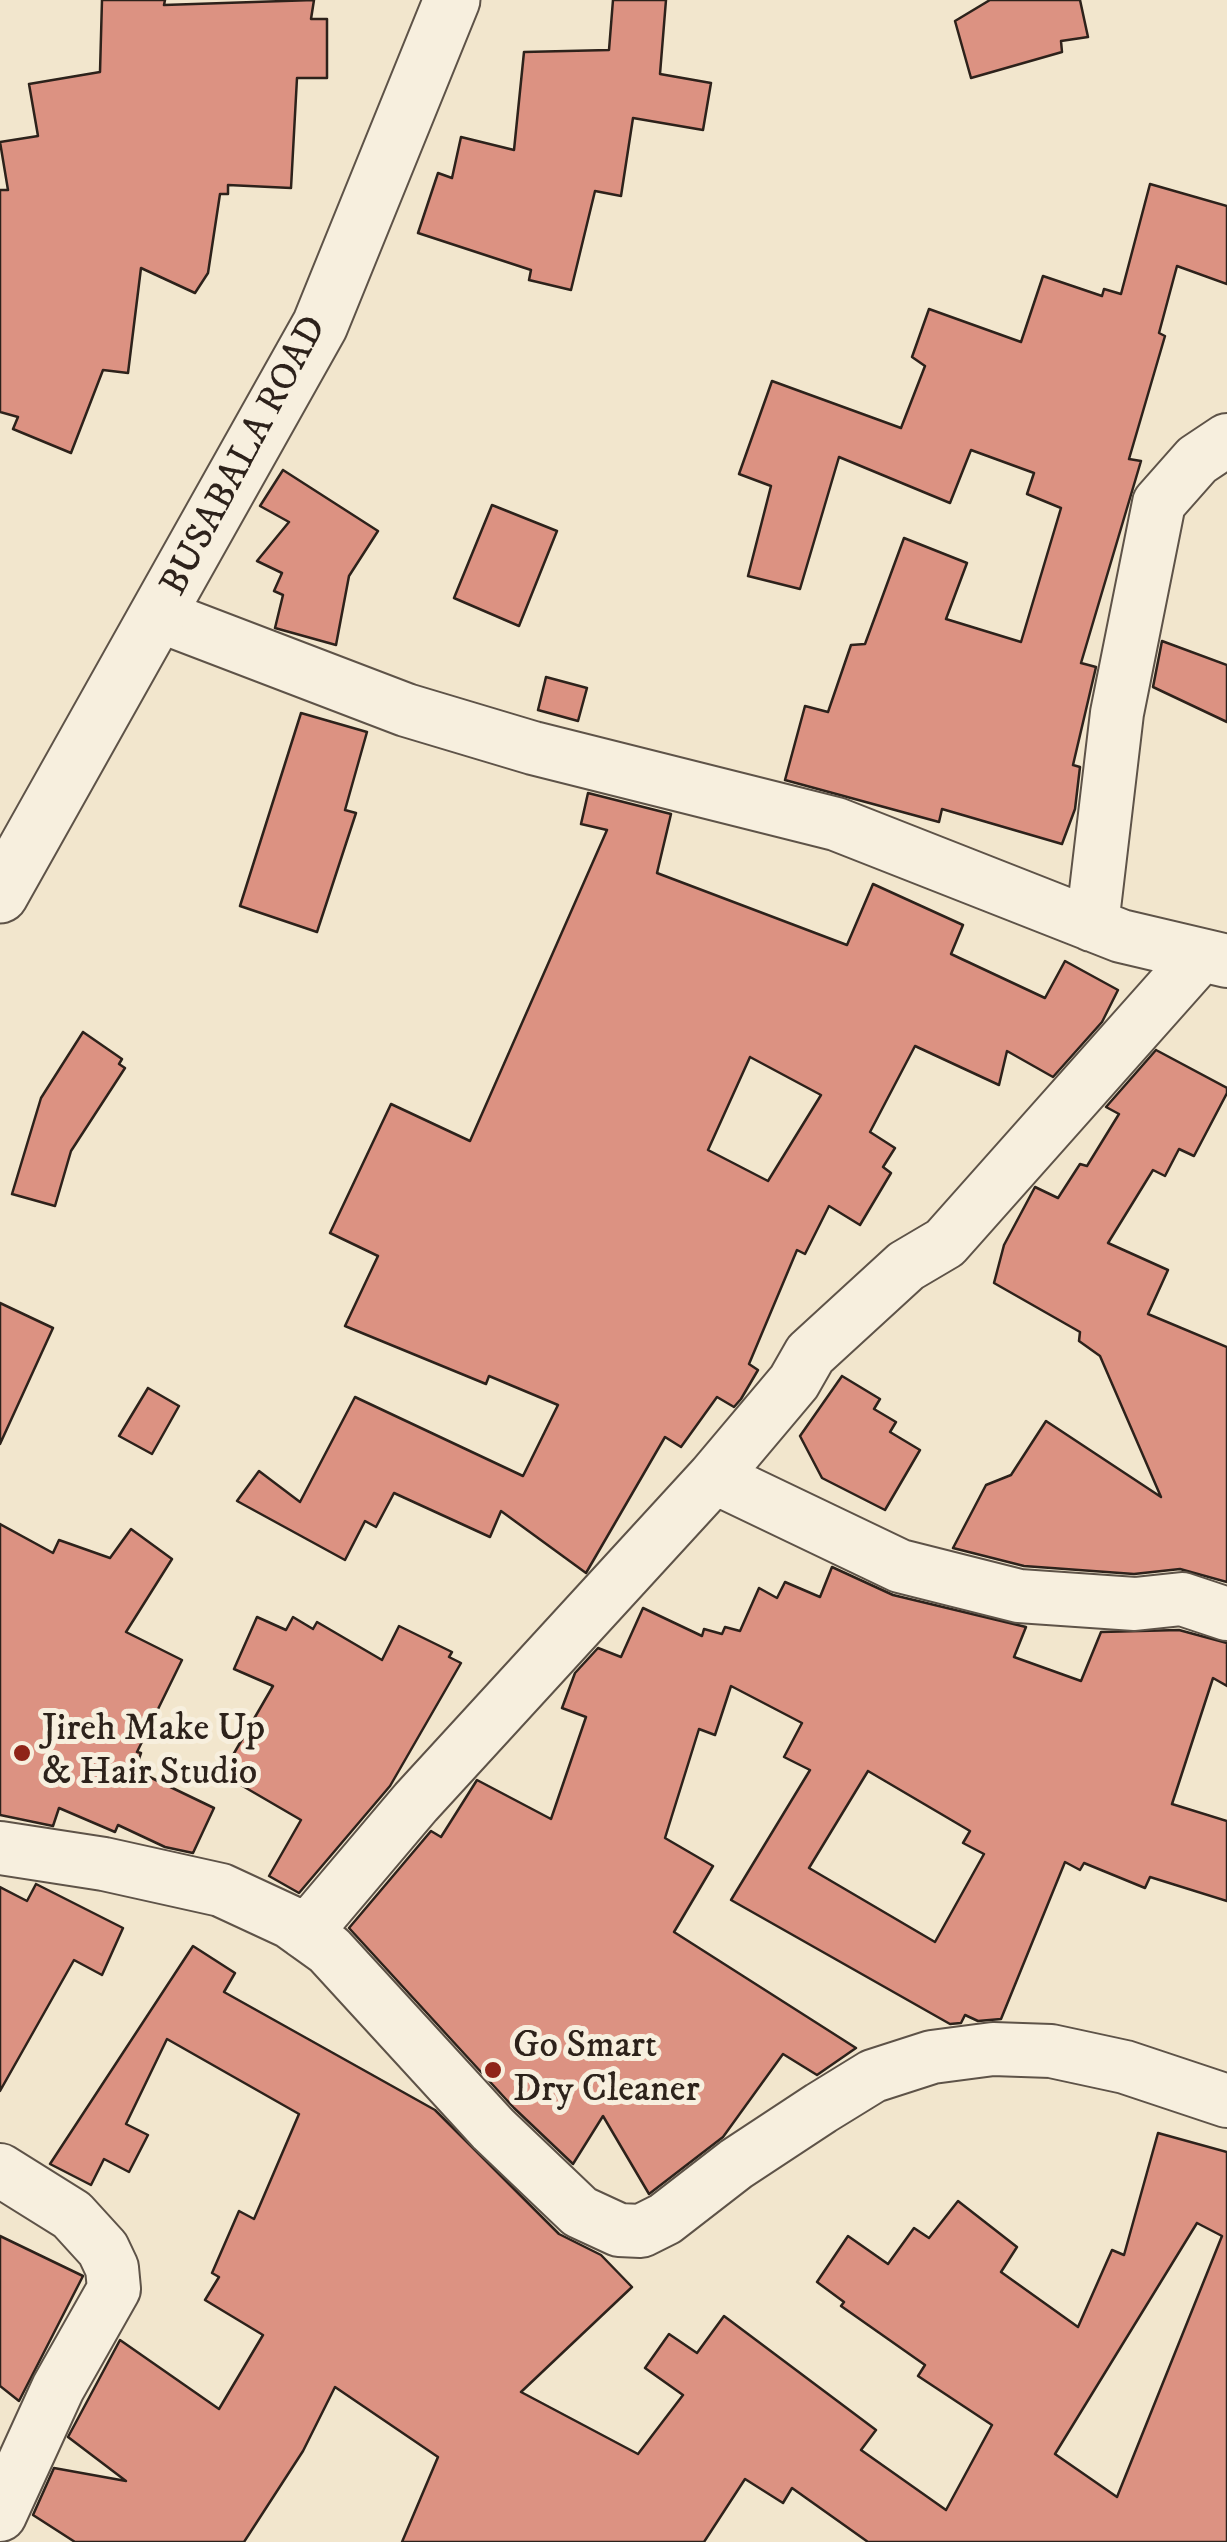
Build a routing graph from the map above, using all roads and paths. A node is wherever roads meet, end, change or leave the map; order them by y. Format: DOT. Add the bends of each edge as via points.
graph roads {
  1 [pos="452,0"];
  2 [pos="1227,440"];
  3 [pos="160,616"];
  4 [pos="0,895"];
  5 [pos="1092,925"];
  6 [pos="1214,958"];
  7 [pos="714,1477"];
  8 [pos="1227,1614"];
  9 [pos="0,1848"];
  10 [pos="305,1933"];
  11 [pos="1227,2101"];
  12 [pos="0,2170"];
  13 [pos="0,2515"];
  1 -- 3 [label="street, BUSABALA ROAD" via="320,325"];
  2 -- 5 [label="street" via="1197,460 1159,503 1117,713"];
  3 -- 4 [label="street, BUSABALA ROAD"];
  3 -- 5 [label="street" via="406,710 836,824"];
  5 -- 6 [label="street"];
  6 -- 7 [label="street" via="945,1243 906,1266 810,1354"];
  7 -- 8 [label="street" via="900,1566 1019,1596 1134,1604 1182,1599"];
  7 -- 10 [label="street"];
  9 -- 10 [label="street" via="221,1890"];
  10 -- 11 [label="street" via="354,1974 493,2129 580,2212 619,2230 641,2231 664,2219 821,2108 874,2076 932,2057 1051,2051 1126,2067"];
  12 -- 13 [label="street" via="72,2215 103,2249 114,2289 58,2388"];
}
